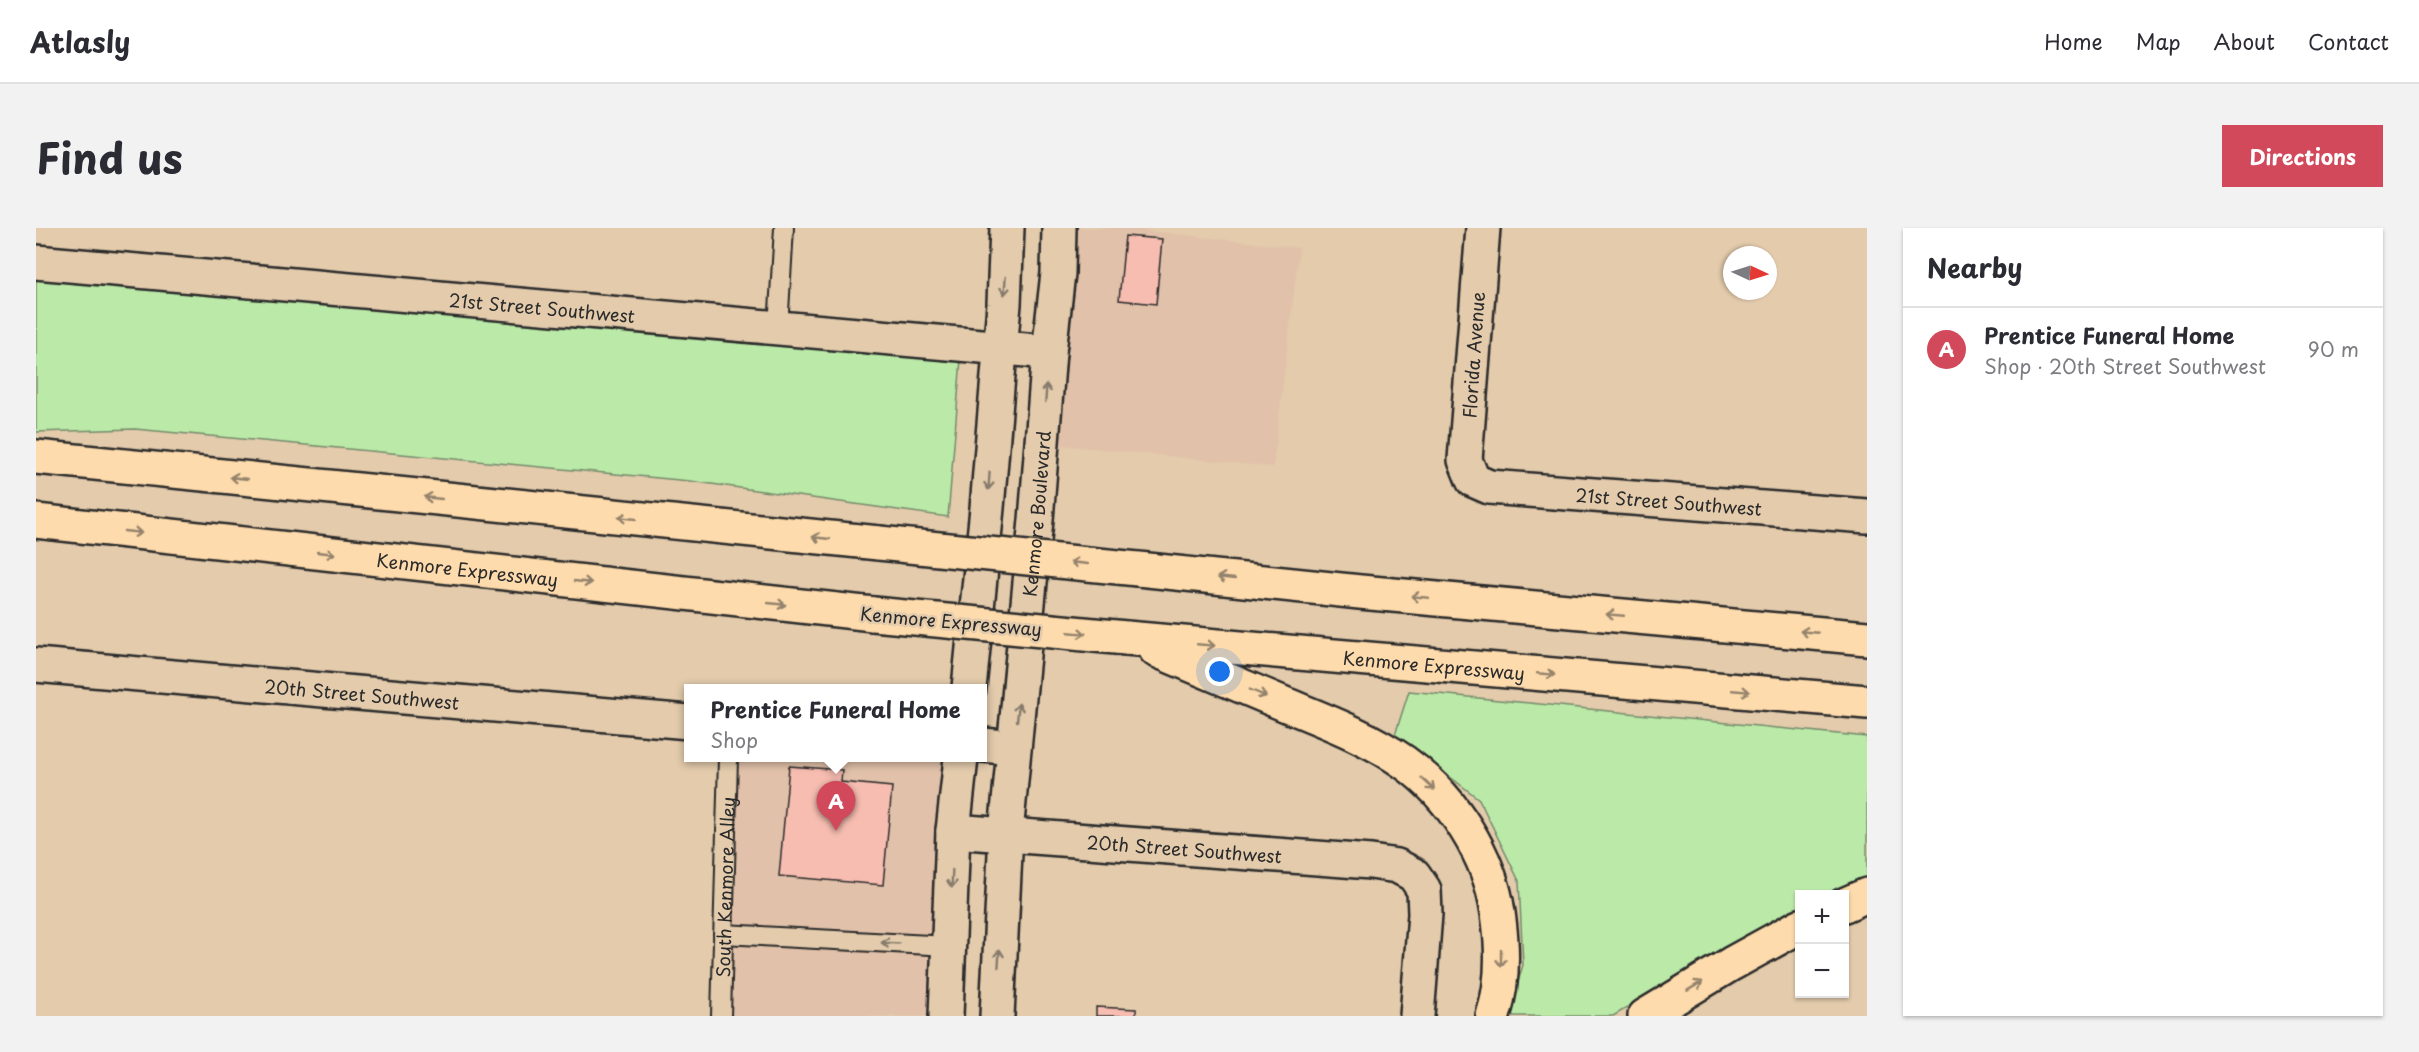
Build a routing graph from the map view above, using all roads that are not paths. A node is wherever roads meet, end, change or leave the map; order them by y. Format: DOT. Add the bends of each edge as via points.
graph roads {
  1 [pos="784,228"];
  2 [pos="1007,228"];
  3 [pos="1059,228"];
  4 [pos="1483,228"];
  5 [pos="36,262"];
  6 [pos="778,328"];
  7 [pos="999,348"];
  8 [pos="1049,352"];
  9 [pos="36,457"];
  10 [pos="1473,480"];
  11 [pos="1867,516"];
  12 [pos="36,521"];
  13 [pos="1126,638"];
  14 [pos="1867,638"];
  15 [pos="36,665"];
  16 [pos="969,684"];
  17 [pos="1867,702"];
  18 [pos="684,722"];
  19 [pos="999,747"];
  20 [pos="728,762"];
  21 [pos="961,762"];
  22 [pos="953,831"];
  23 [pos="1006,833"];
  24 [pos="1867,895"];
  25 [pos="1849,903"];
  26 [pos="1795,929"];
  27 [pos="723,934"];
  28 [pos="949,946"];
  29 [pos="721,1016"];
  30 [pos="946,1016"];
  31 [pos="997,1016"];
  32 [pos="1417,1016"];
  33 [pos="1493,1016"];
  34 [pos="1645,1016"];
  1 -- 6 [label="lane"];
  2 -- 7 [label="street, one-way"];
  3 -- 8 [label="street, Kenmore Boulevard"];
  4 -- 10 [label="street, Florida Avenue" via="1465,460"];
  5 -- 6 [label="street, 21st Street Southwest"];
  6 -- 7 [label="street, 21st Street Southwest"];
  7 -- 8 [label="street, 21st Street Southwest"];
  7 -- 16 [label="street, one-way"];
  19 -- 8 [label="street, Kenmore Boulevard, one-way" via="1036,520"];
  14 -- 9 [label="highway, one-way, bridge" via="1360,592"];
  10 -- 11 [label="street, 21st Street Southwest" via="1489,488"];
  12 -- 13 [label="highway, Kenmore Expressway, one-way, bridge" via="873,614"];
  13 -- 17 [label="highway, Kenmore Expressway, one-way"];
  13 -- 33 [label="highway, one-way" via="1353,733 1405,763 1451,805 1494,887 1502,960"];
  15 -- 18 [label="street, 20th Street Southwest"];
  19 -- 23 [label="street, Kenmore Boulevard"];
  20 -- 27 [label="lane, South Kenmore Alley"];
  21 -- 22 [label="street"];
  22 -- 23 [label="street, 20th Street Southwest"];
  22 -- 28 [label="street, one-way"];
  31 -- 23 [label="street, Kenmore Boulevard, one-way"];
  23 -- 32 [label="street, 20th Street Southwest" via="1397,866 1414,875 1424,890"];
  24 -- 25 [label="highway"];
  34 -- 26 [label="highway, one-way"];
  28 -- 27 [label="lane, one-way"];
  27 -- 29 [label="lane, South Kenmore Alley"];
  28 -- 30 [label="street"];
}
